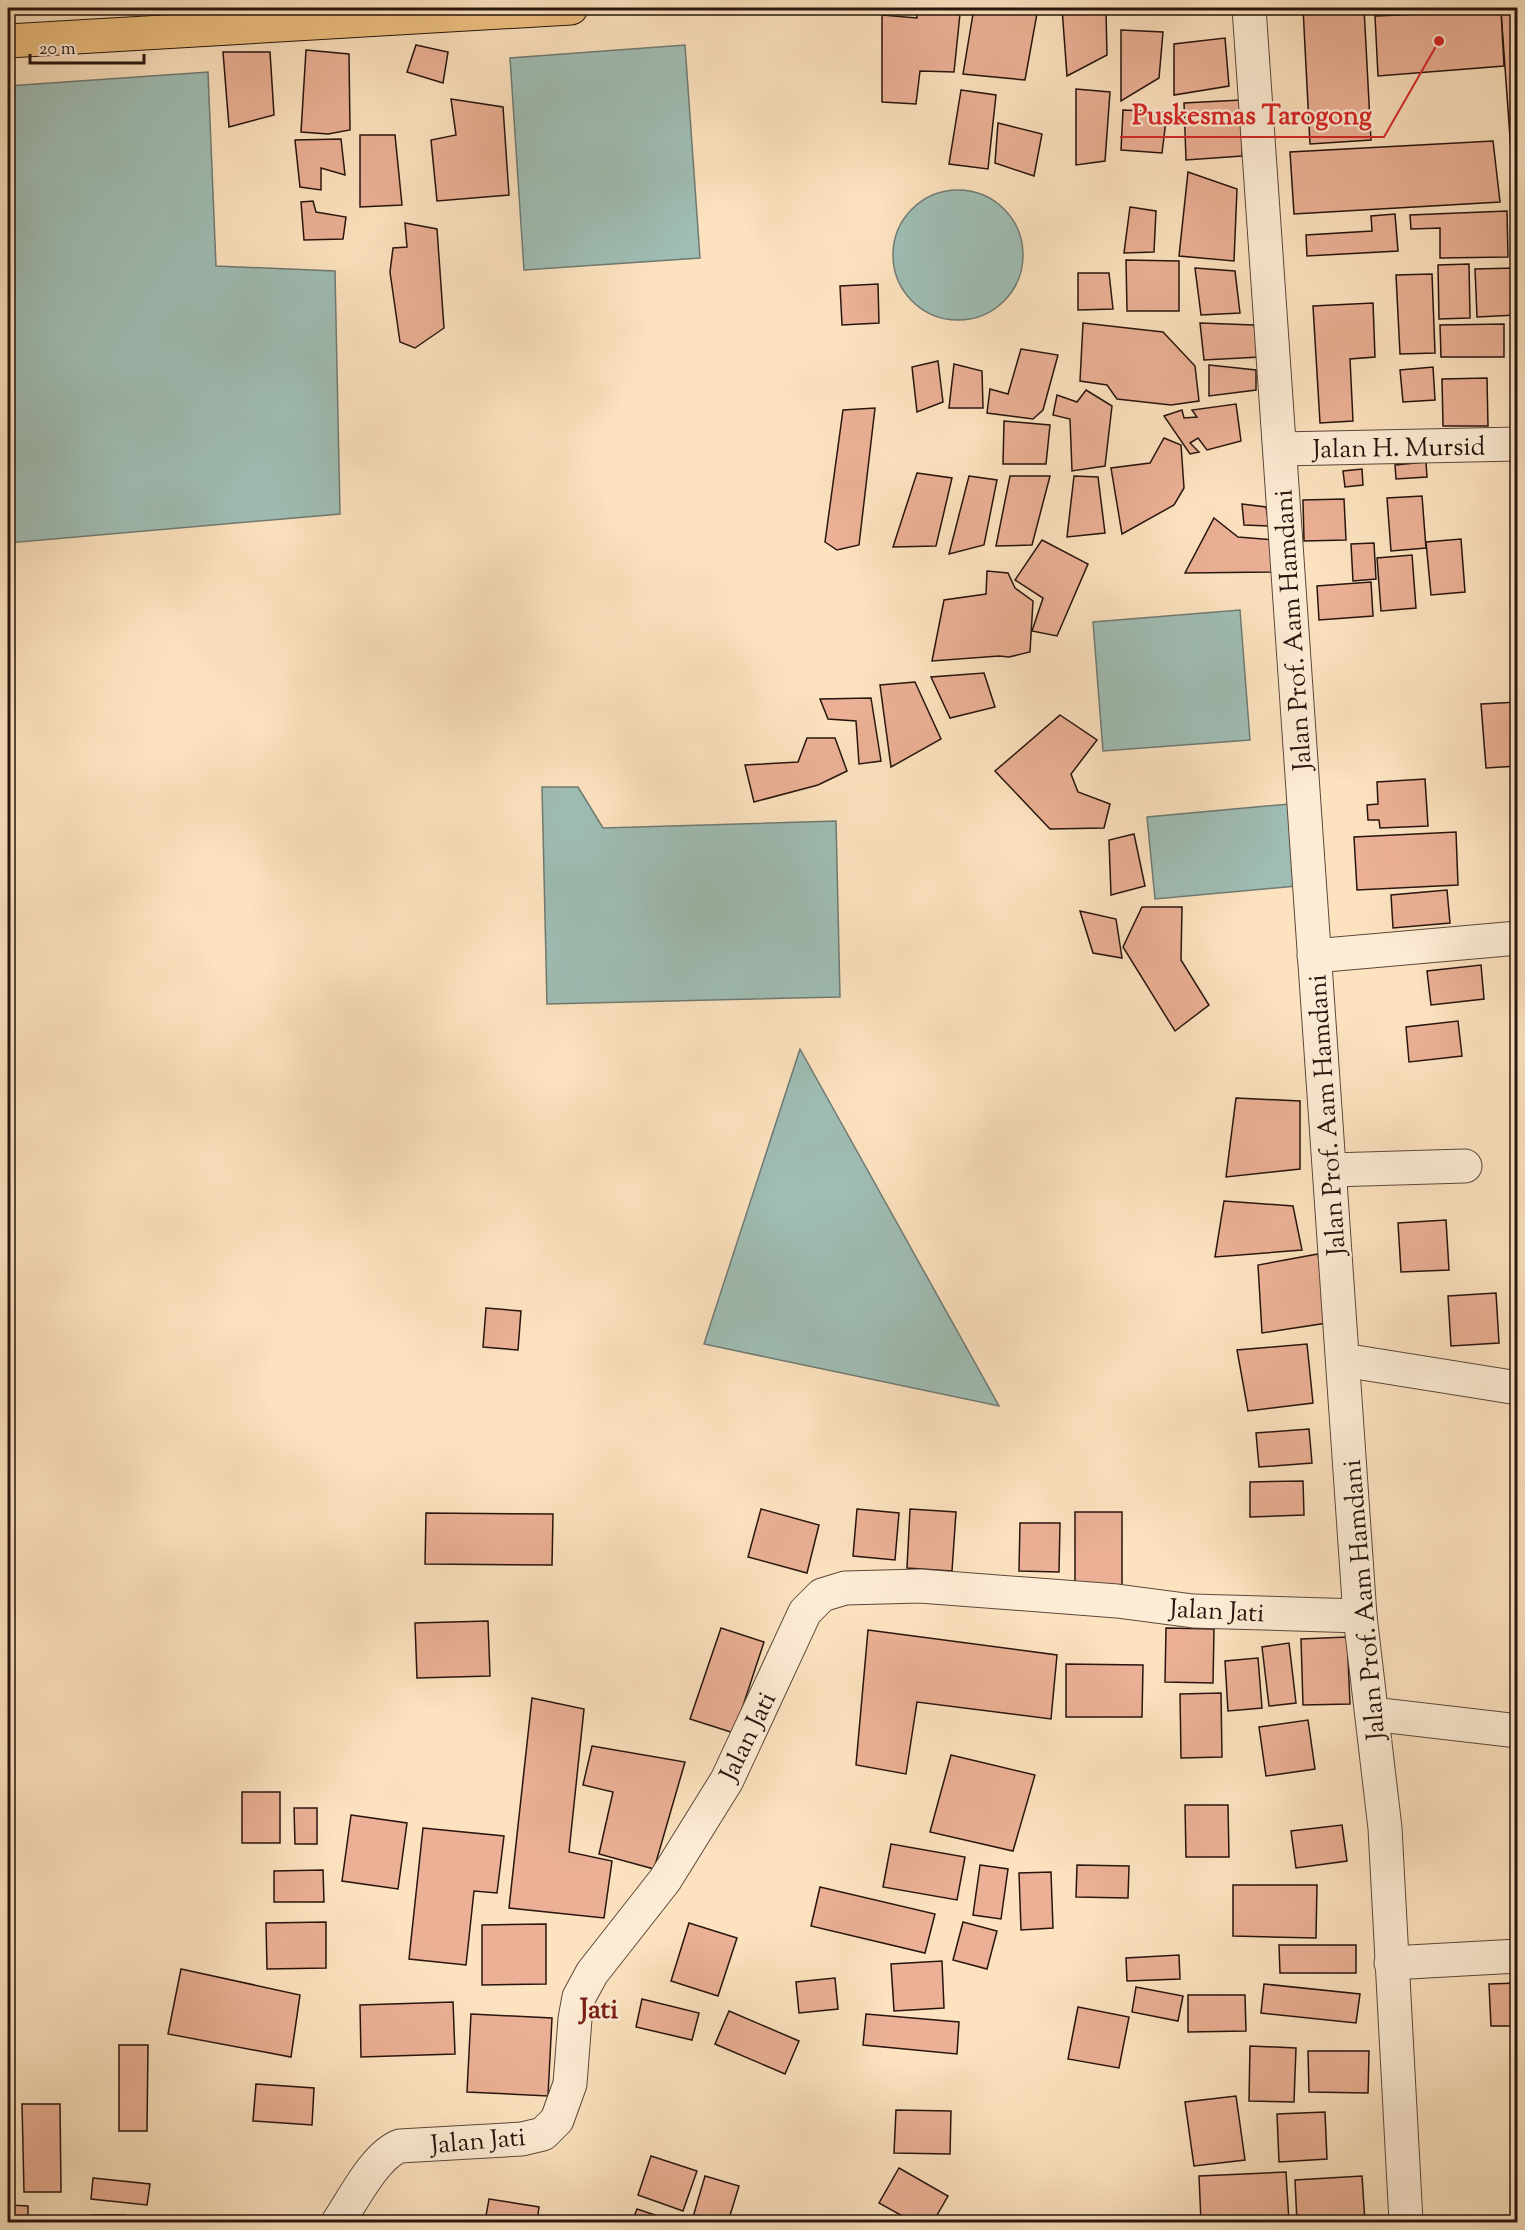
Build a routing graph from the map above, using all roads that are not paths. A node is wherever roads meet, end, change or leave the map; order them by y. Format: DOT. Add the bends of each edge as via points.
graph roads {
  1 [pos="571,8"];
  2 [pos="1249,8"];
  3 [pos="391,13"];
  4 [pos="8,40"];
  5 [pos="1518,444"];
  6 [pos="1280,449"];
  7 [pos="1517,944"];
  8 [pos="1314,956"];
  9 [pos="1465,1166"];
  10 [pos="1330,1170"];
  11 [pos="1343,1360"];
  12 [pos="1518,1388"];
  13 [pos="1360,1616"];
  14 [pos="1372,1714"];
  15 [pos="1518,1731"];
  16 [pos="1518,1956"];
  17 [pos="1391,1963"];
  18 [pos="338,2223"];
  19 [pos="1406,2223"];
  1 -- 3 [label="main road"];
  2 -- 6 [label="street, Jalan Prof. Aam Hamdani"];
  3 -- 4 [label="main road"];
  5 -- 6 [label="street, Jalan H. Mursid"];
  6 -- 8 [label="street, Jalan Prof. Aam Hamdani"];
  7 -- 8 [label="street"];
  8 -- 10 [label="street, Jalan Prof. Aam Hamdani"];
  9 -- 10 [label="street"];
  10 -- 11 [label="street, Jalan Prof. Aam Hamdani"];
  11 -- 12 [label="street"];
  11 -- 13 [label="street, Jalan Prof. Aam Hamdani"];
  13 -- 14 [label="street, Jalan Prof. Aam Hamdani"];
  13 -- 18 [label="street, Jalan Jati" via="1193,1611 1043,1594 920,1586 845,1588 822,1595 805,1612 727,1780 665,1880 592,1973 579,1997 570,2084 557,2120 543,2134 522,2139 400,2146 390,2150"];
  14 -- 15 [label="street"];
  14 -- 17 [label="street, Jalan Prof. Aam Hamdani" via="1385,1828"];
  16 -- 17 [label="street"];
  17 -- 19 [label="street, Jalan Prof. Aam Hamdani"];
}
